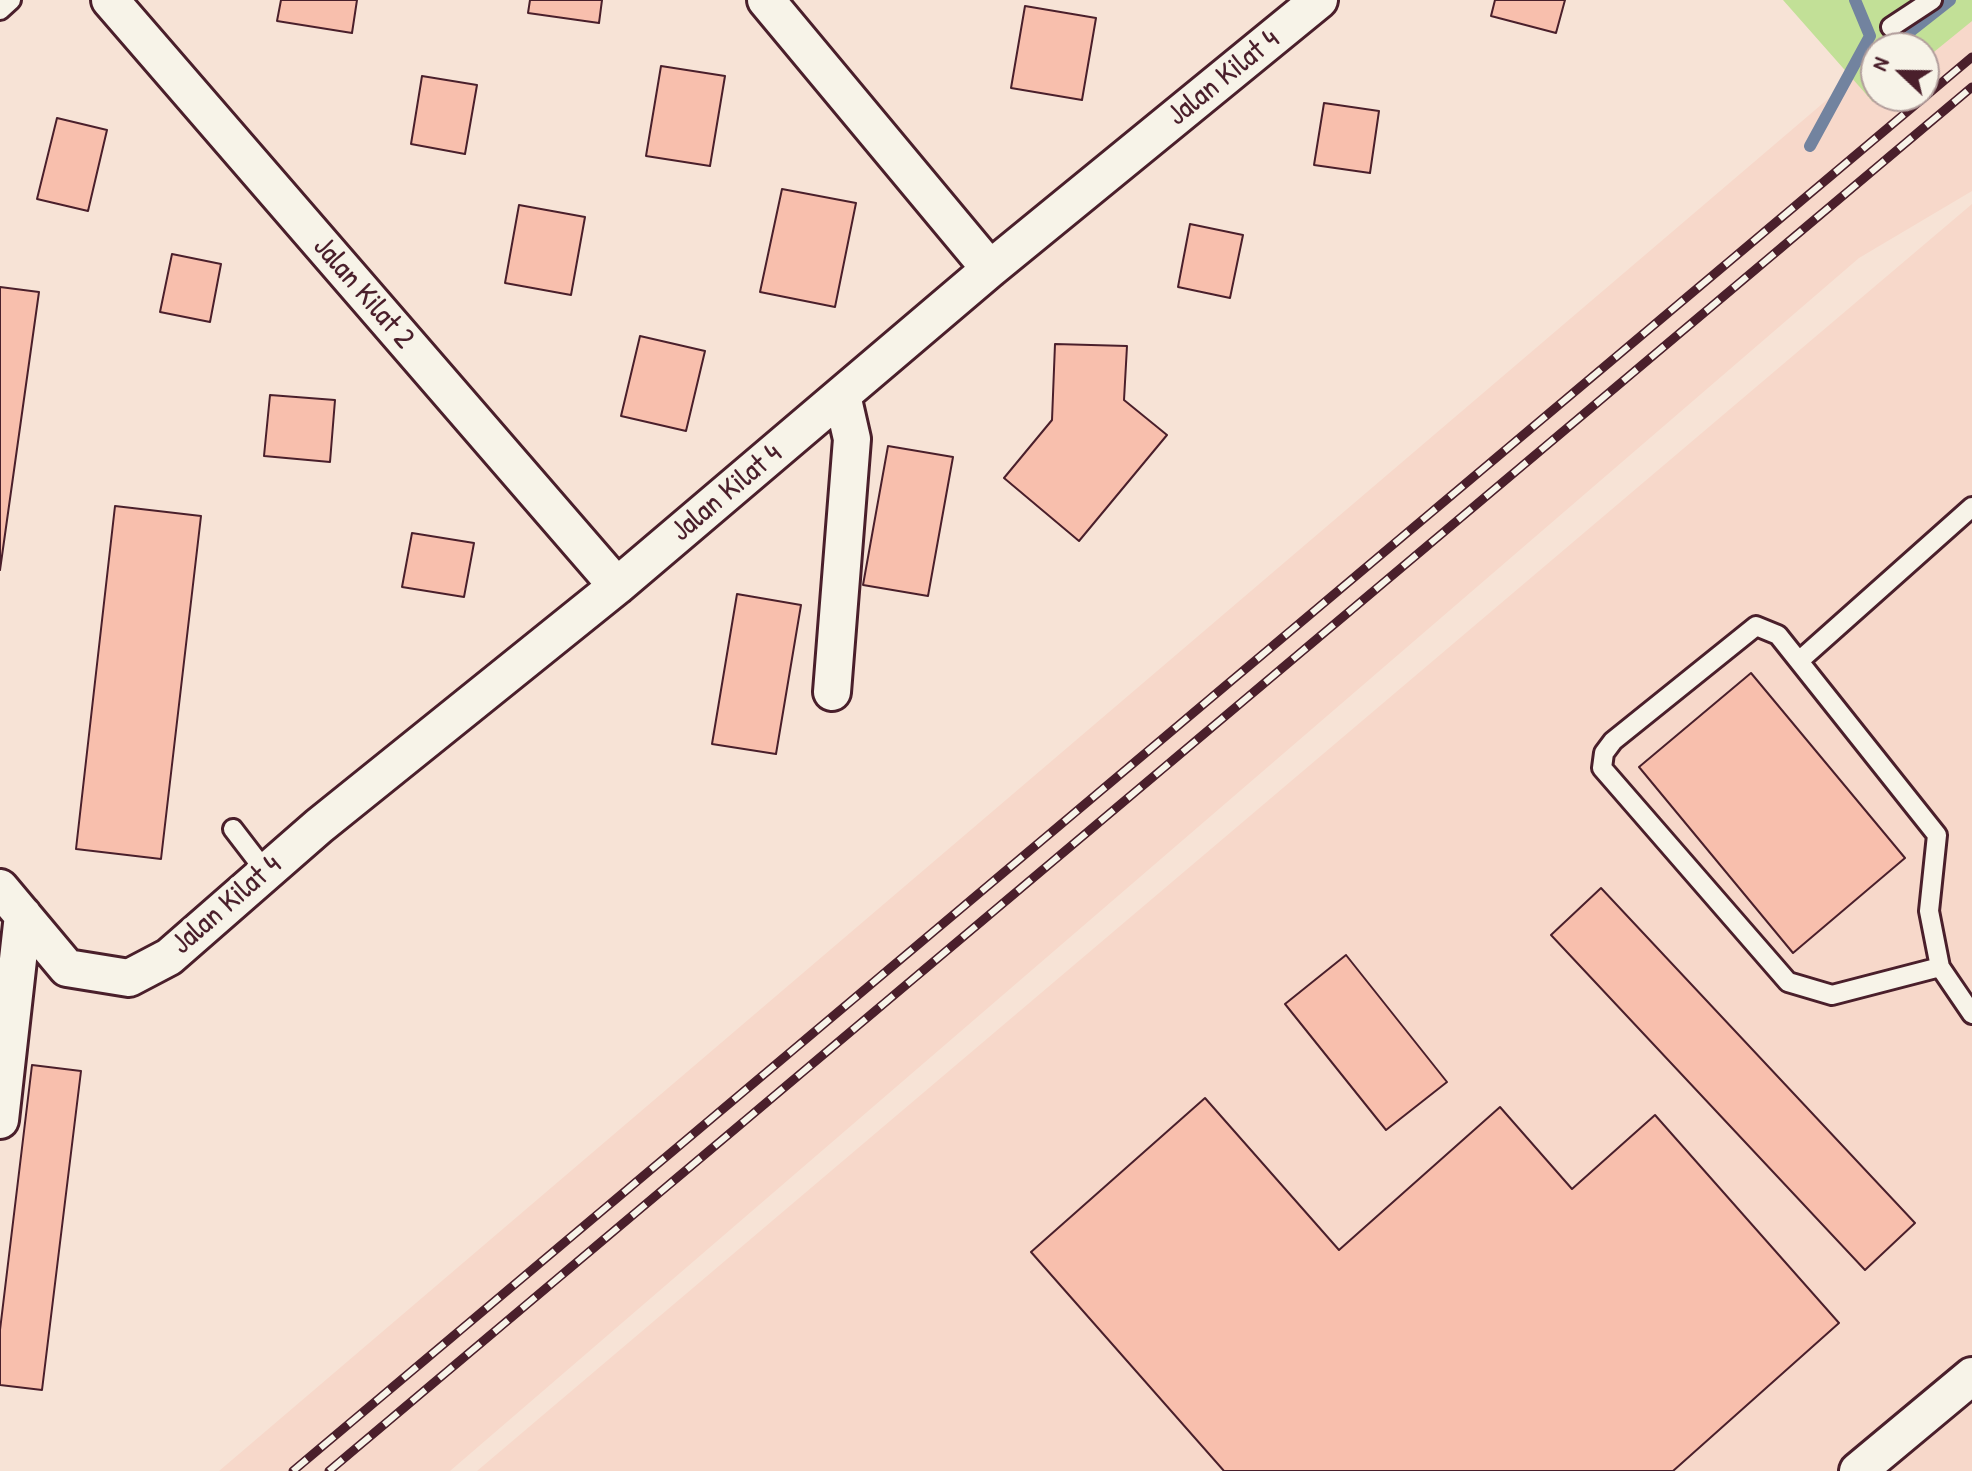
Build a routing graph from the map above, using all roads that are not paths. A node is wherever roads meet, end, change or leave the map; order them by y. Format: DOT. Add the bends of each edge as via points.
graph roads {
  1 [pos="11,0"];
  2 [pos="110,0"];
  3 [pos="766,0"];
  4 [pos="1319,0"];
  5 [pos="1932,0"];
  6 [pos="0,10"];
  7 [pos="1891,27"];
  8 [pos="990,269"];
  9 [pos="842,395"];
  10 [pos="1972,507"];
  11 [pos="617,586"];
  12 [pos="1799,661"];
  13 [pos="832,692"];
  14 [pos="233,829"];
  15 [pos="266,872"];
  16 [pos="11,902"];
  17 [pos="1940,967"];
  18 [pos="1972,1014"];
  19 [pos="0,1120"];
  20 [pos="1972,1376"];
  21 [pos="1858,1471"];
  1 -- 6 [label="lane"];
  2 -- 11 [label="street, Jalan Kilat 2"];
  3 -- 8 [label="street"];
  4 -- 8 [label="street, Jalan Kilat 4"];
  5 -- 7 [label="lane"];
  8 -- 9 [label="street, Jalan Kilat 4"];
  9 -- 11 [label="street, Jalan Kilat 4"];
  9 -- 13 [label="street" via="852,439"];
  10 -- 12 [label="lane"];
  11 -- 15 [label="street, Jalan Kilat 4"];
  12 -- 17 [label="lane" via="1937,835 1929,911"];
  12 -- 17 [label="lane" via="1778,635 1756,626 1613,741 1602,768 1788,982 1832,995"];
  14 -- 15 [label="lane"];
  15 -- 16 [label="street, Jalan Kilat 4" via="169,957 129,978 67,968"];
  16 -- 19 [label="street"];
  17 -- 18 [label="lane"];
  20 -- 21 [label="street"];
}
